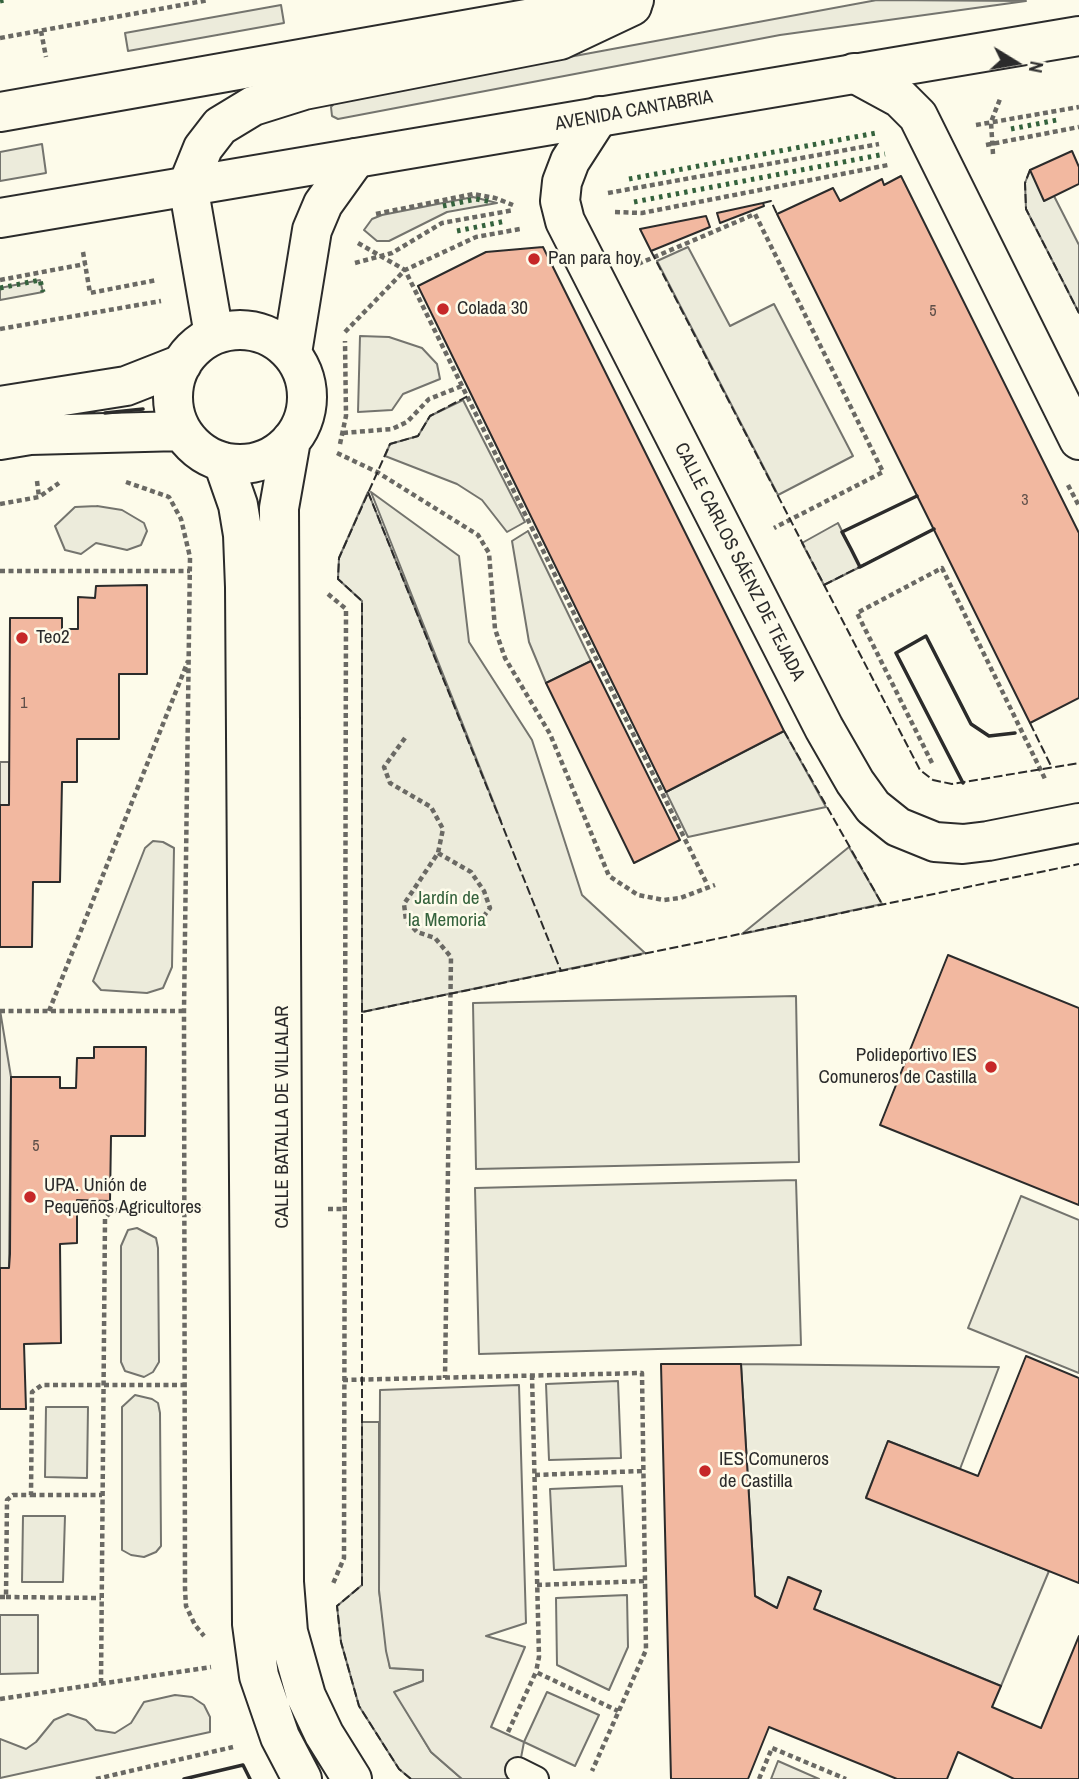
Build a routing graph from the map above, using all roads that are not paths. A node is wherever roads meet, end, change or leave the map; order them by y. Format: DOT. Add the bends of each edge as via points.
graph roads {
  1 [pos="634,0"];
  2 [pos="644,0"];
  3 [pos="1079,36"];
  4 [pos="853,73"];
  5 [pos="0,112"];
  6 [pos="599,116"];
  7 [pos="356,158"];
  8 [pos="188,185"];
  9 [pos="0,218"];
  10 [pos="214,335"];
  11 [pos="292,353"];
  12 [pos="182,364"];
  13 [pos="0,406"];
  14 [pos="182,431"];
  15 [pos="0,440"];
  16 [pos="291,440"];
  17 [pos="1079,440"];
  18 [pos="223,462"];
  19 [pos="1079,823"];
  20 [pos="302,1779"];
  21 [pos="352,1779"];
  1 -- 5 [label="street"];
  2 -- 8 [label="street" via="559,40 304,90 253,106 220,126 203,148"];
  3 -- 4 [label="street, AVENIDA CANTABRIA"];
  4 -- 6 [label="street, AVENIDA CANTABRIA"];
  4 -- 17 [label="street" via="900,98 918,116"];
  6 -- 7 [label="street, AVENIDA CANTABRIA"];
  6 -- 19 [label="street, CALLE CARLOS SÁENZ DE TEJADA" via="569,161 562,182 565,221 824,728 873,807 916,837 954,843 1006,839"];
  7 -- 8 [label="street, AVENIDA CANTABRIA"];
  7 -- 11 [label="street" via="323,204 312,230"];
  8 -- 9 [label="street, AVENIDA CANTABRIA"];
  8 -- 10 [label="street"];
  10 -- 11 [label="street" via="254,331"];
  10 -- 12 [label="street" via="193,349"];
  11 -- 16 [label="street" via="303,372 307,398 303,421"];
  12 -- 13 [label="street" via="126,386"];
  12 -- 14 [label="street" via="174,387 174,408"];
  14 -- 15 [label="street" via="90,432"];
  14 -- 18 [label="street" via="199,450"];
  16 -- 18 [label="street" via="268,457 250,463"];
  16 -- 21 [label="street, CALLE BATALLA DE VILLALAR" via="279,508 284,1582 288,1632 306,1696"];
  18 -- 20 [label="street, CALLE BATALLA DE VILLALAR" via="242,525 245,587 252,1624 259,1676 280,1737"];
}
